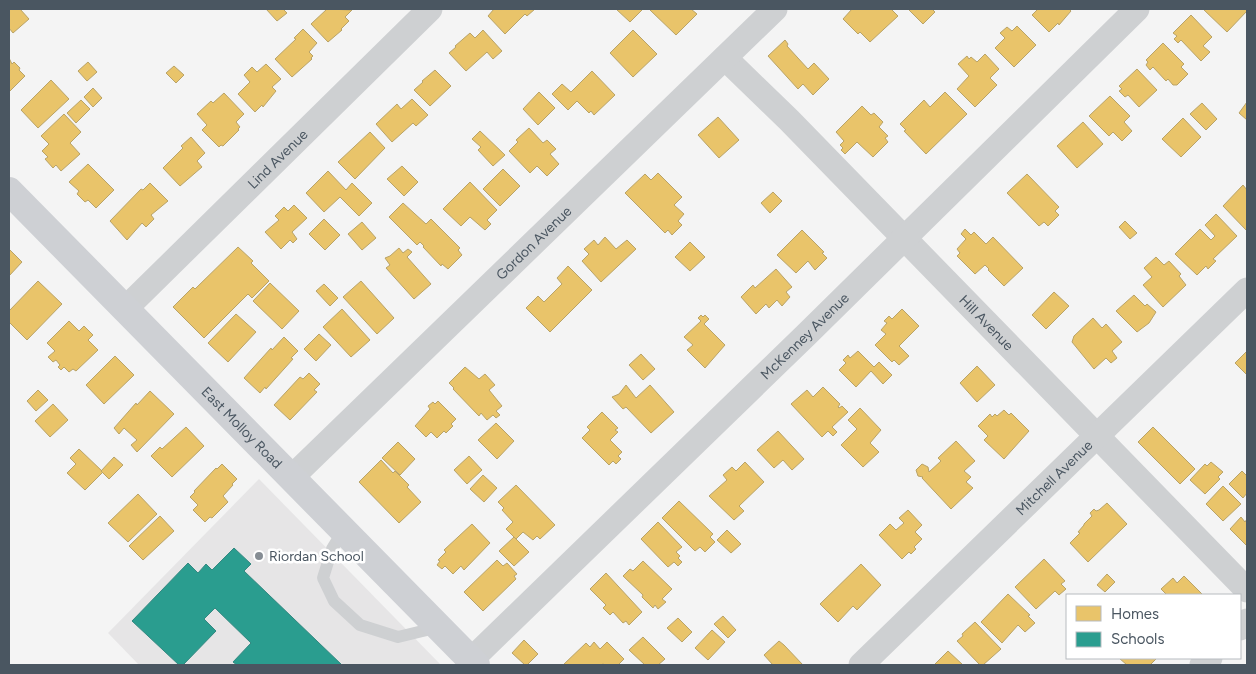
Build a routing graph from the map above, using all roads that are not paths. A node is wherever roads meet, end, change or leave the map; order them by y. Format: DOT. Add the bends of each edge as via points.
graph roads {
  1 [pos="430,9"];
  2 [pos="775,9"];
  3 [pos="1137,9"];
  4 [pos="725,58"];
  5 [pos="9,191"];
  6 [pos="903,238"];
  7 [pos="1247,290"];
  8 [pos="124,309"];
  9 [pos="1097,437"];
  10 [pos="290,478"];
  11 [pos="343,531"];
  12 [pos="1247,590"];
  13 [pos="439,628"];
  14 [pos="473,663"];
  15 [pos="861,665"];
  1 -- 8 [label="street, Lind Avenue"];
  2 -- 4 [label="street, Gordon Avenue"];
  3 -- 6 [label="street, McKenney Avenue"];
  4 -- 6 [label="street, Hill Avenue"];
  4 -- 10 [label="street, Gordon Avenue"];
  5 -- 8 [label="street, East Molloy Road"];
  6 -- 9 [label="street, Hill Avenue"];
  6 -- 14 [label="street, McKenney Avenue"];
  7 -- 9 [label="street, Mitchell Avenue"];
  8 -- 10 [label="street, East Molloy Road"];
  9 -- 12 [label="street, Hill Avenue"];
  9 -- 15 [label="street, Mitchell Avenue"];
  10 -- 11 [label="street, East Molloy Road"];
  11 -- 13 [label="street, East Molloy Road"];
  11 -- 13 [label="lane" via="332,549 323,578 334,601 360,624 398,637"];
  13 -- 14 [label="street, East Molloy Road"];
}
